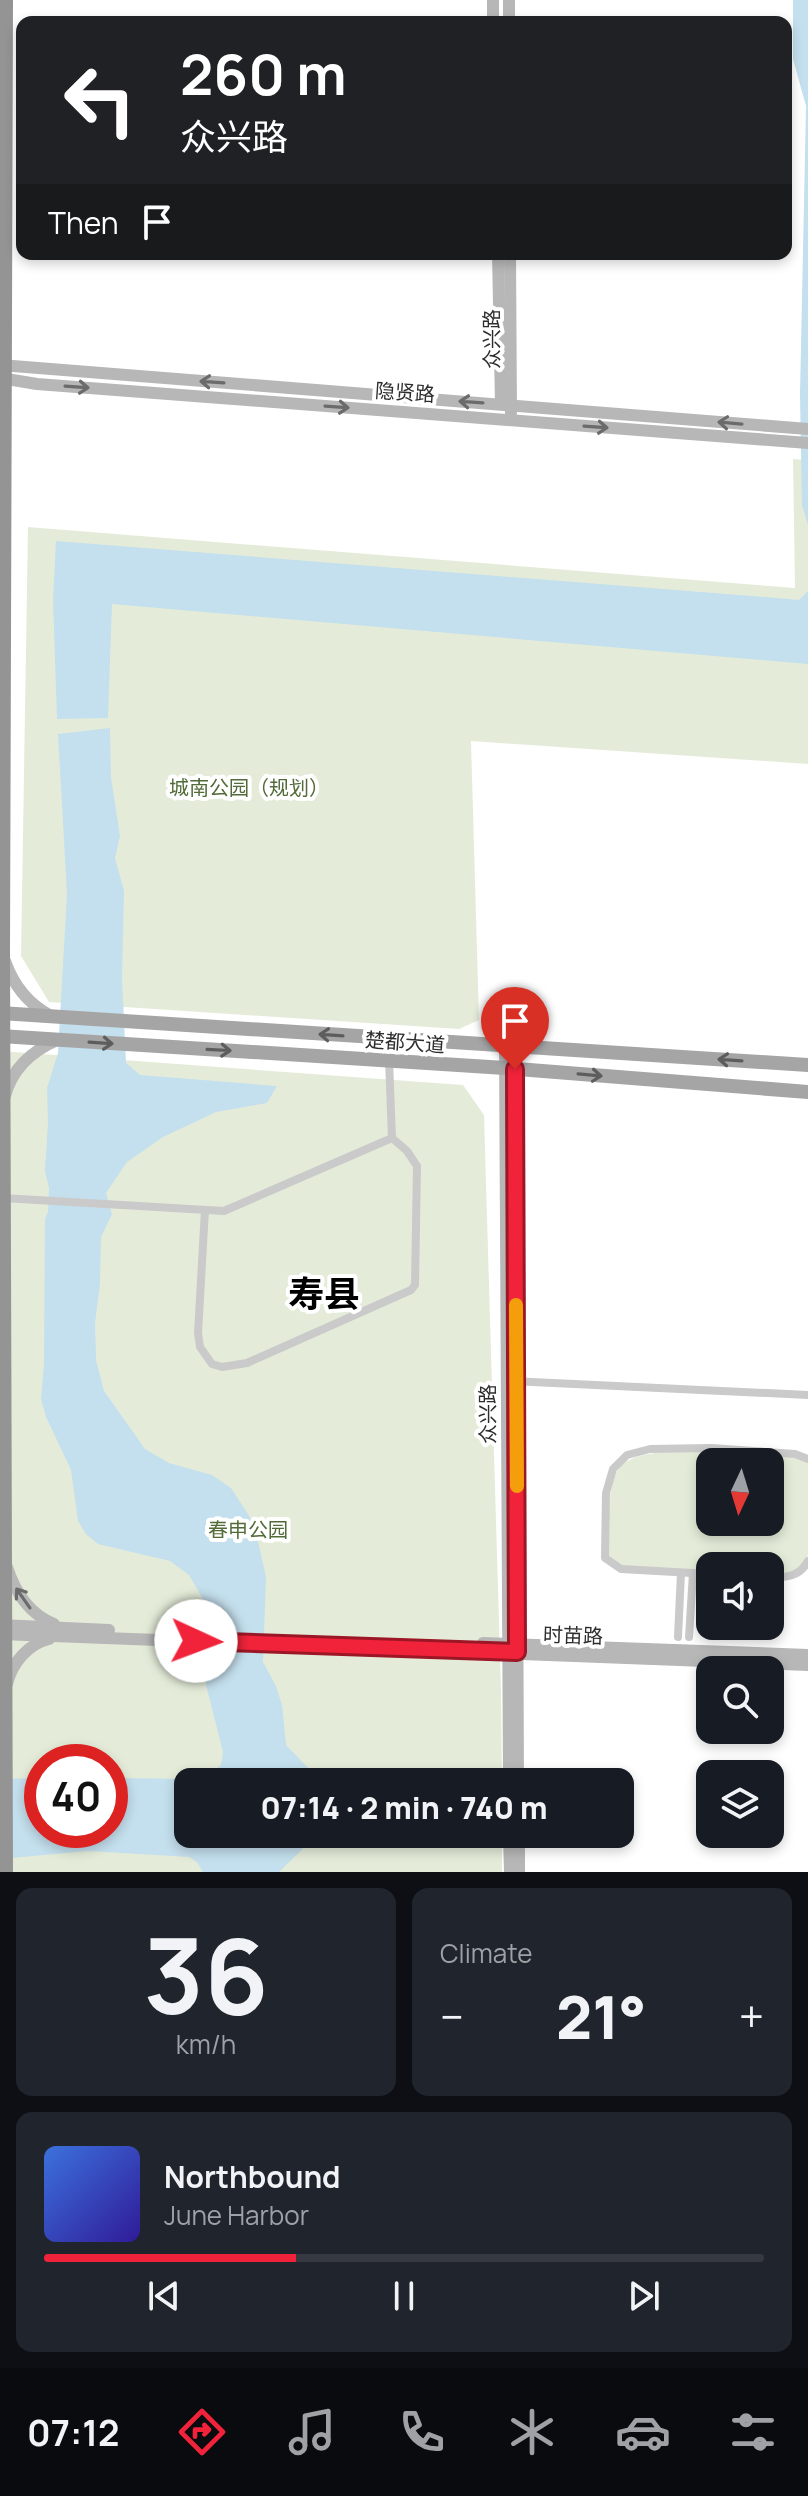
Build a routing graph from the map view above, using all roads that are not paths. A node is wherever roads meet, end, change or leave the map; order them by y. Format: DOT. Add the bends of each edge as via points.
graph roads {
  1 [pos="5,0"];
  2 [pos="498,260"];
  3 [pos="510,260"];
  4 [pos="2,372"];
  5 [pos="506,405"];
  6 [pos="511,422"];
  7 [pos="808,429"];
  8 [pos="808,443"];
  9 [pos="2,702"];
  10 [pos="2,953"];
  11 [pos="2,1013"];
  12 [pos="55,1017"];
  13 [pos="2,1036"];
  14 [pos="59,1040"];
  15 [pos="510,1046"];
  16 [pos="389,1060"];
  17 [pos="808,1065"];
  18 [pos="505,1068"];
  19 [pos="808,1092"];
  20 [pos="4,1103"];
  21 [pos="392,1138"];
  22 [pos="3,1198"];
  23 [pos="205,1210"];
  24 [pos="511,1381"];
  25 [pos="808,1395"];
  26 [pos="807,1458"];
  27 [pos="3,1550"];
  28 [pos="808,1561"];
  29 [pos="681,1573"];
  30 [pos="693,1573"];
  31 [pos="696,1573"];
  32 [pos="784,1576"];
  33 [pos="1,1630"];
  34 [pos="63,1632"];
  35 [pos="678,1637"];
  36 [pos="689,1637"];
  37 [pos="514,1647"];
  38 [pos="808,1655"];
  39 [pos="808,1665"];
  40 [pos="4,1699"];
  41 [pos="510,1768"];
  42 [pos="518,1768"];
  43 [pos="509,1848"];
  44 [pos="519,1848"];
  45 [pos="5,1872"];
  46 [pos="510,1872"];
  47 [pos="519,1872"];
  1 -- 4 [label="highway"];
  2 -- 5 [label="street, 众兴路"];
  3 -- 5 [label="street, 众兴路"];
  5 -- 4 [label="street, 隐贤路, one-way"];
  4 -- 6 [label="street, 隐贤路, one-way" via="37,384"];
  4 -- 9 [label="highway"];
  5 -- 6 [label="street, 众兴路"];
  7 -- 5 [label="street, 隐贤路, one-way"];
  6 -- 8 [label="street, 隐贤路, one-way"];
  9 -- 10 [label="highway"];
  10 -- 11 [label="highway"];
  10 -- 12 [label="street" via="22,994"];
  11 -- 12 [label="main road, 楚都大道"];
  11 -- 13 [label="highway"];
  15 -- 12 [label="main road, 楚都大道, one-way"];
  13 -- 14 [label="main road, 楚都大道"];
  13 -- 20 [label="highway"];
  14 -- 16 [label="main road, 楚都大道, one-way"];
  14 -- 20 [label="street" via="14,1072"];
  17 -- 15 [label="main road, 楚都大道, one-way"];
  15 -- 18 [label="street, 众兴路"];
  15 -- 24 [label="street, 众兴路"];
  16 -- 18 [label="main road, 楚都大道"];
  16 -- 21 [label="street"];
  18 -- 19 [label="main road, 楚都大道, one-way"];
  18 -- 24 [label="street, 众兴路"];
  20 -- 22 [label="highway"];
  21 -- 23 [label="street" via="224,1211"];
  21 -- 23 [label="street" via="417,1166 415,1285 247,1363 212,1364 200,1347"];
  22 -- 23 [label="street"];
  22 -- 27 [label="highway"];
  24 -- 25 [label="street"];
  24 -- 37 [label="street, 众兴路"];
  26 -- 29 [label="street" via="711,1448 650,1449 627,1455 613,1469 606,1493 605,1558 621,1569"];
  27 -- 33 [label="highway"];
  34 -- 27 [label="street, one-way" via="26,1605"];
  28 -- 32 [label="street" via="801,1572"];
  29 -- 30 [label="street"];
  29 -- 35 [label="street"];
  30 -- 31 [label="street"];
  30 -- 36 [label="street"];
  33 -- 34 [label="street, 时苗路"];
  33 -- 40 [label="highway"];
  34 -- 37 [label="street, 时苗路"];
  34 -- 40 [label="street" via="27,1651 9,1676"];
  37 -- 38 [label="street, 时苗路"];
  37 -- 39 [label="street, 时苗路"];
  37 -- 41 [label="street, 众兴路"];
  37 -- 42 [label="street, 众兴路"];
  40 -- 45 [label="highway"];
  43 -- 46 [label="street"];
  44 -- 47 [label="street"];
}
